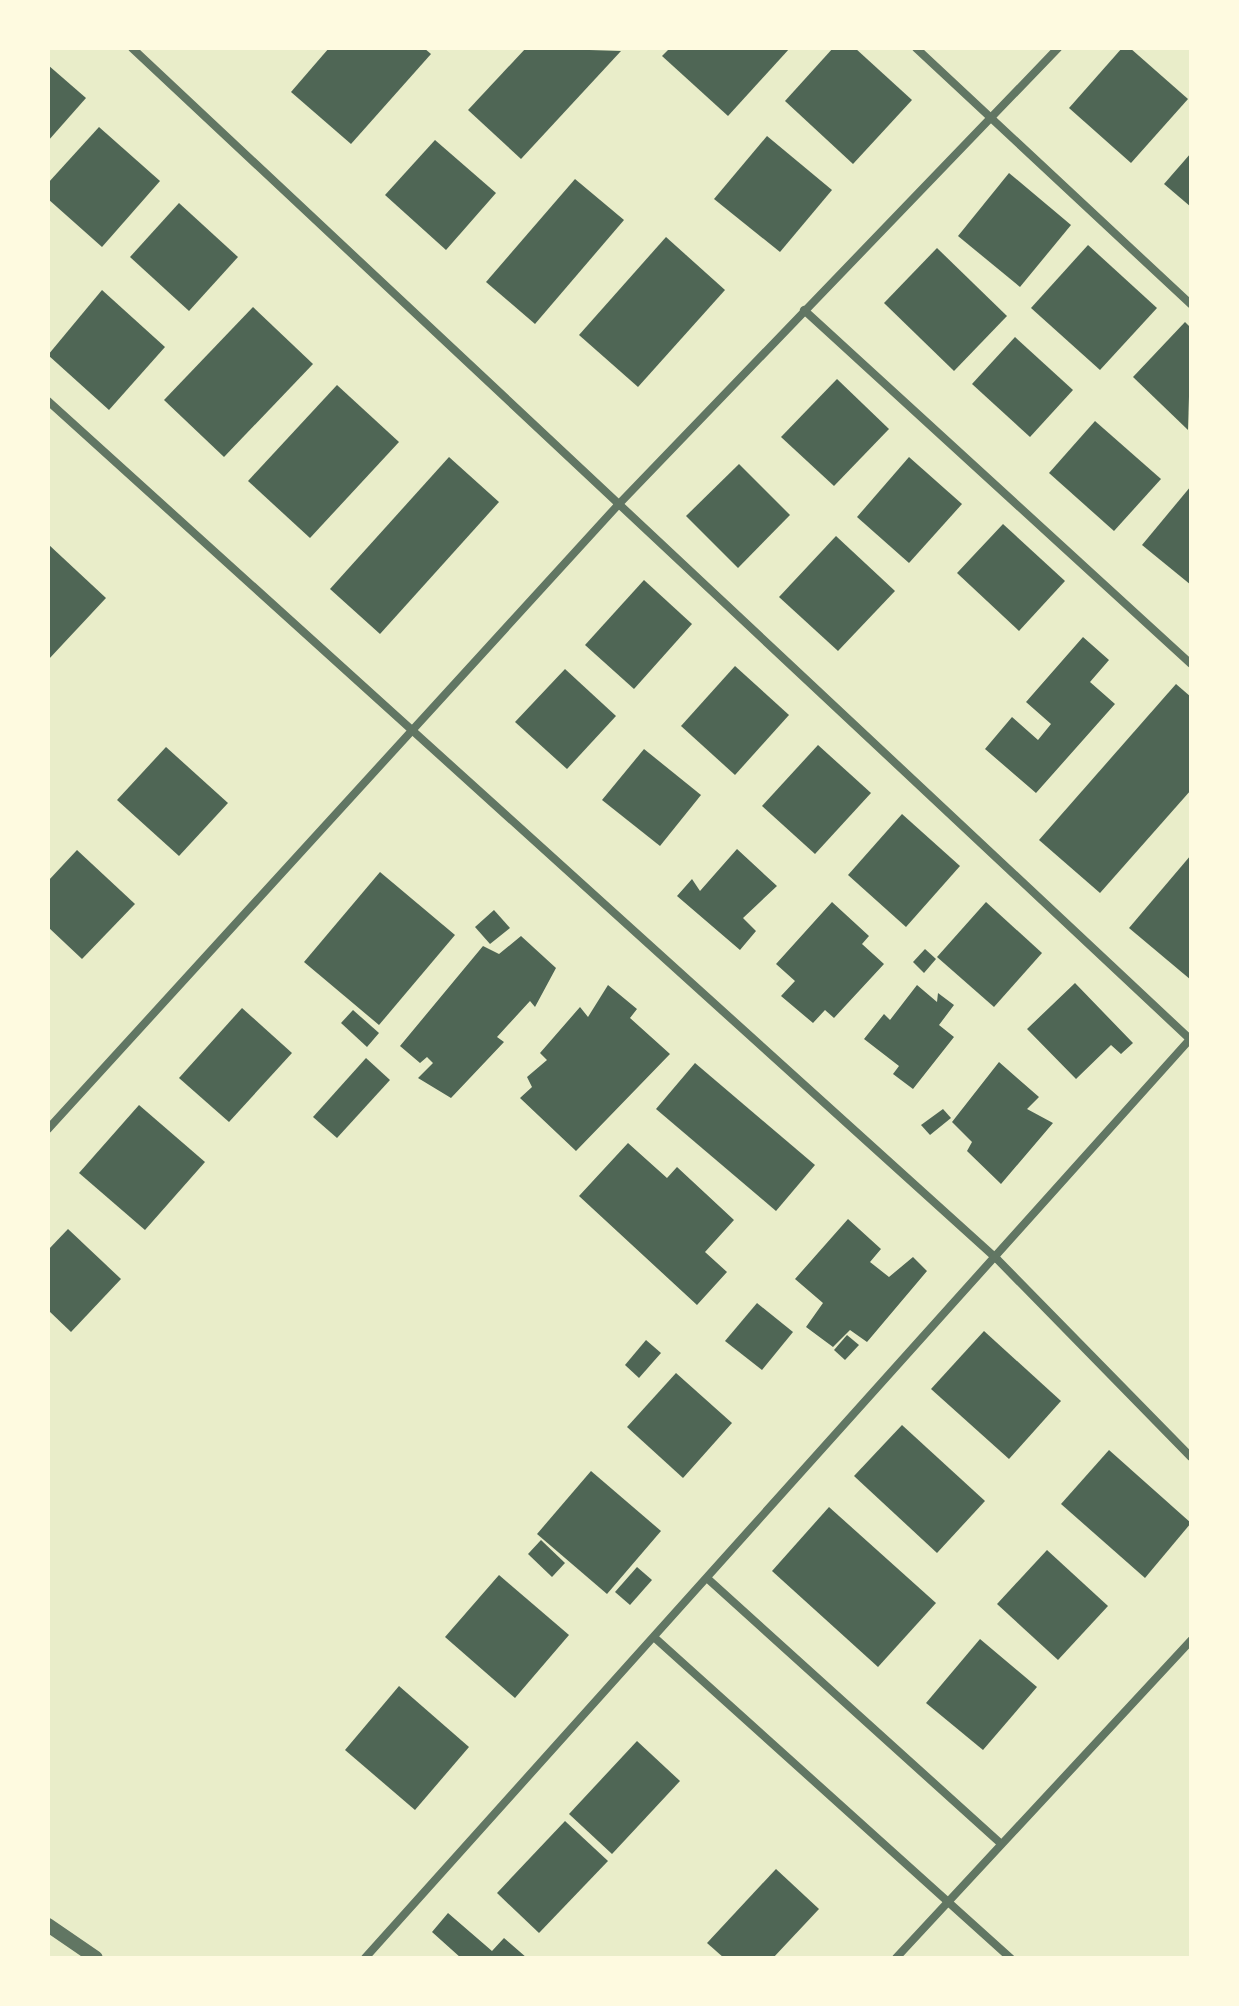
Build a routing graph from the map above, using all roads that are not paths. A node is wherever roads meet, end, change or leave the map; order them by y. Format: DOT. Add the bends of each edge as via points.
graph roads {
  1 [pos="132,48"];
  2 [pos="916,48"];
  3 [pos="1058,48"];
  4 [pos="992,119"];
  5 [pos="1191,304"];
  6 [pos="804,310"];
  7 [pos="48,401"];
  8 [pos="617,506"];
  9 [pos="1191,664"];
  10 [pos="411,729"];
  11 [pos="1191,1039"];
  12 [pos="48,1129"];
  13 [pos="997,1259"];
  14 [pos="1191,1457"];
  15 [pos="708,1579"];
  16 [pos="655,1638"];
  17 [pos="1191,1640"];
  18 [pos="1000,1843"];
  19 [pos="947,1901"];
  20 [pos="48,1925"];
  21 [pos="96,1958"];
  22 [pos="365,1958"];
  23 [pos="896,1958"];
  24 [pos="1011,1958"];
  1 -- 8 [label="street"];
  2 -- 4 [label="street"];
  3 -- 4 [label="street"];
  4 -- 5 [label="street"];
  4 -- 6 [label="street"];
  6 -- 8 [label="street"];
  6 -- 9 [label="street"];
  7 -- 10 [label="street"];
  8 -- 10 [label="street"];
  8 -- 11 [label="street"];
  10 -- 12 [label="street"];
  10 -- 13 [label="street"];
  11 -- 13 [label="street"];
  13 -- 14 [label="street"];
  13 -- 15 [label="street"];
  15 -- 16 [label="street"];
  15 -- 18 [label="street"];
  16 -- 19 [label="street"];
  16 -- 22 [label="street"];
  17 -- 18 [label="street"];
  18 -- 19 [label="street"];
  19 -- 23 [label="street"];
  19 -- 24 [label="street"];
  20 -- 21 [label="street"];
}
